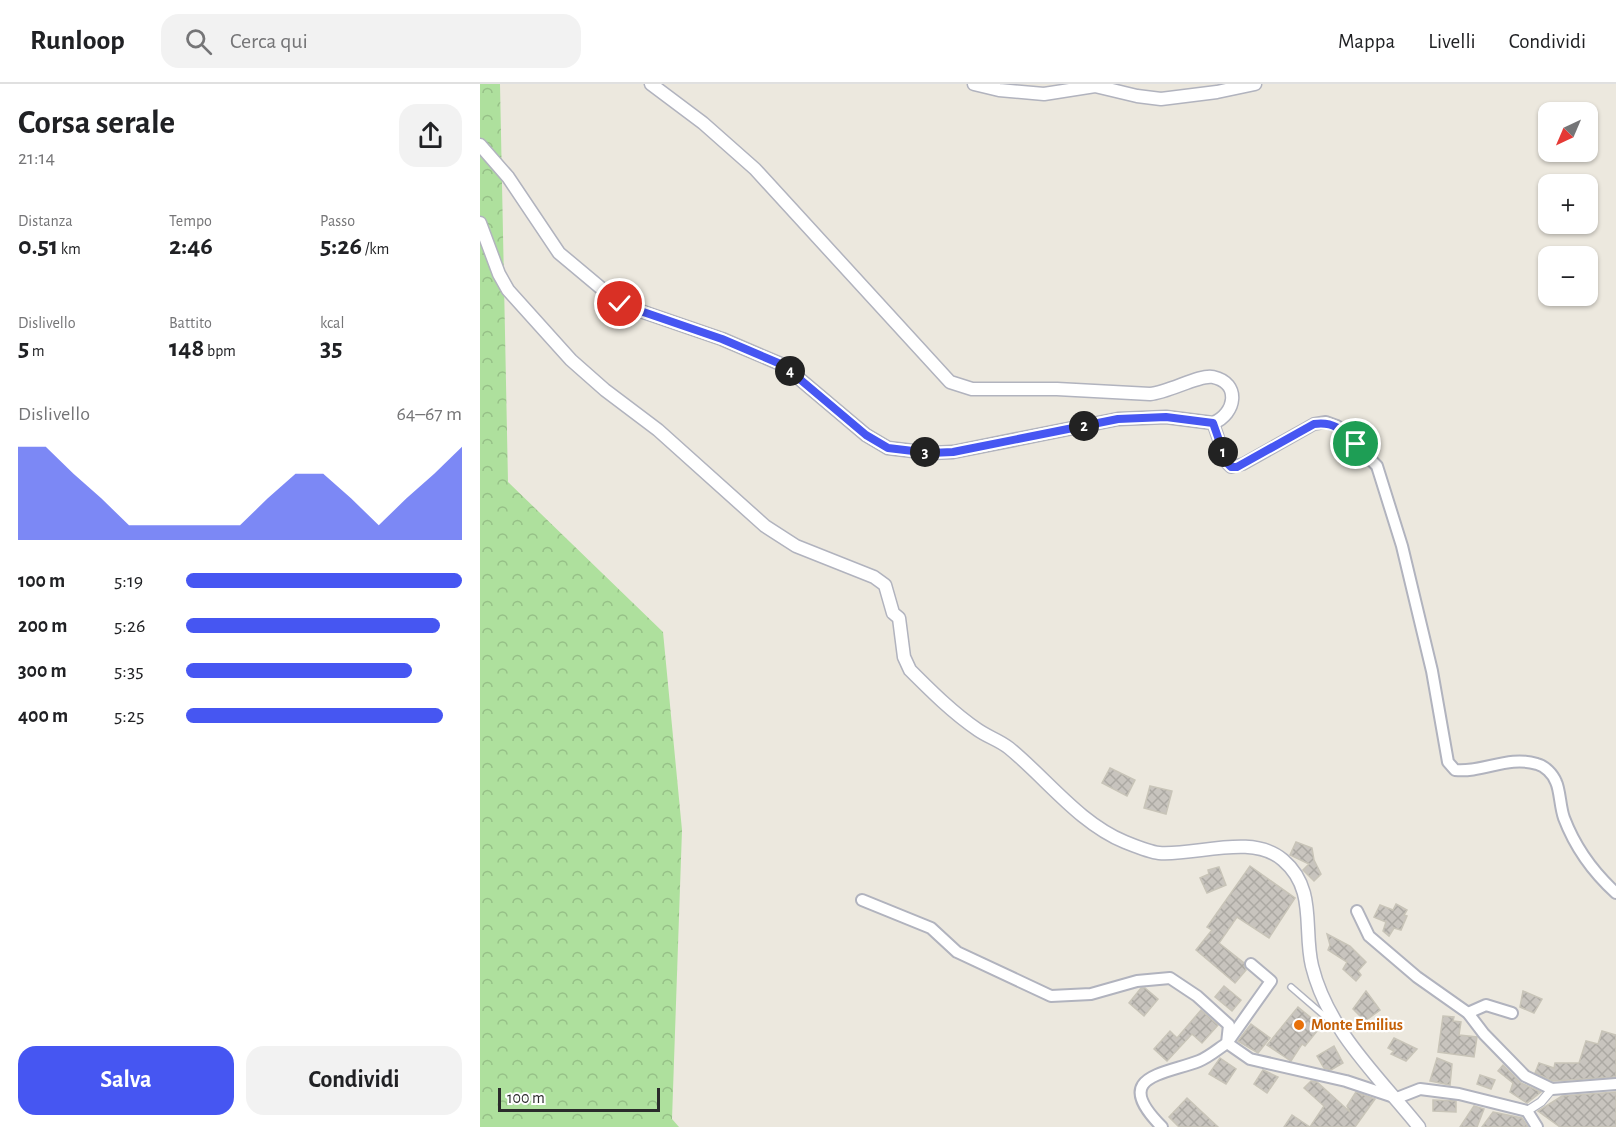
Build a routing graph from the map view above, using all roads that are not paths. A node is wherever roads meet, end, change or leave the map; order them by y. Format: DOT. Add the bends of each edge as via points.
graph roads {
  1 [pos="651,84"];
  2 [pos="974,84"];
  3 [pos="1255,84"];
  4 [pos="480,144"];
  5 [pos="480,223"];
  6 [pos="1213,423"];
  7 [pos="1616,893"];
  8 [pos="862,900"];
  9 [pos="1357,911"];
  10 [pos="1251,964"];
  11 [pos="1291,987"];
  12 [pos="1468,1013"];
  13 [pos="1512,1013"];
  14 [pos="1340,1028"];
  15 [pos="1227,1043"];
  16 [pos="1616,1084"];
  17 [pos="1552,1089"];
  18 [pos="1397,1098"];
  19 [pos="1527,1111"];
  20 [pos="1162,1127"];
  21 [pos="1419,1127"];
  22 [pos="1537,1127"];
  1 -- 6 [label="street" via="740,153 950,382 972,389 1150,394 1172,390 1196,378 1215,377 1231,388 1233,398 1228,412"];
  2 -- 3 [label="street" via="1044,94 1095,86 1161,99"];
  4 -- 6 [label="street" via="508,177 559,253 620,304 783,365 866,435 888,448 953,452 1118,419 1166,417"];
  5 -- 14 [label="street" via="508,290 571,360 783,539 885,585 893,613 899,618 904,657 910,670 979,731 1008,747 1090,822 1124,842 1158,853 1230,846 1267,851 1283,860 1305,893 1312,964"];
  6 -- 7 [label="street" via="1231,467 1314,424 1326,422 1337,426 1377,466 1432,671 1449,762 1455,770 1468,771 1508,760 1545,768 1557,783 1564,820 1594,873"];
  8 -- 15 [label="street" via="931,928 957,952 1051,996 1091,994 1137,981 1170,978 1229,1025"];
  9 -- 12 [label="street" via="1369,936 1382,948"];
  10 -- 15 [label="street" via="1272,981"];
  11 -- 14 [label="lane"];
  12 -- 13 [label="street" via="1486,1005"];
  12 -- 17 [label="street" via="1525,1076"];
  14 -- 18 [label="street"];
  15 -- 18 [label="street" via="1250,1059 1346,1081"];
  15 -- 20 [label="street" via="1202,1060 1148,1079 1141,1100 1144,1109"];
  16 -- 17 [label="street"];
  17 -- 19 [label="street"];
  18 -- 19 [label="street" via="1420,1089"];
  18 -- 21 [label="street"];
  19 -- 22 [label="street"];
}
